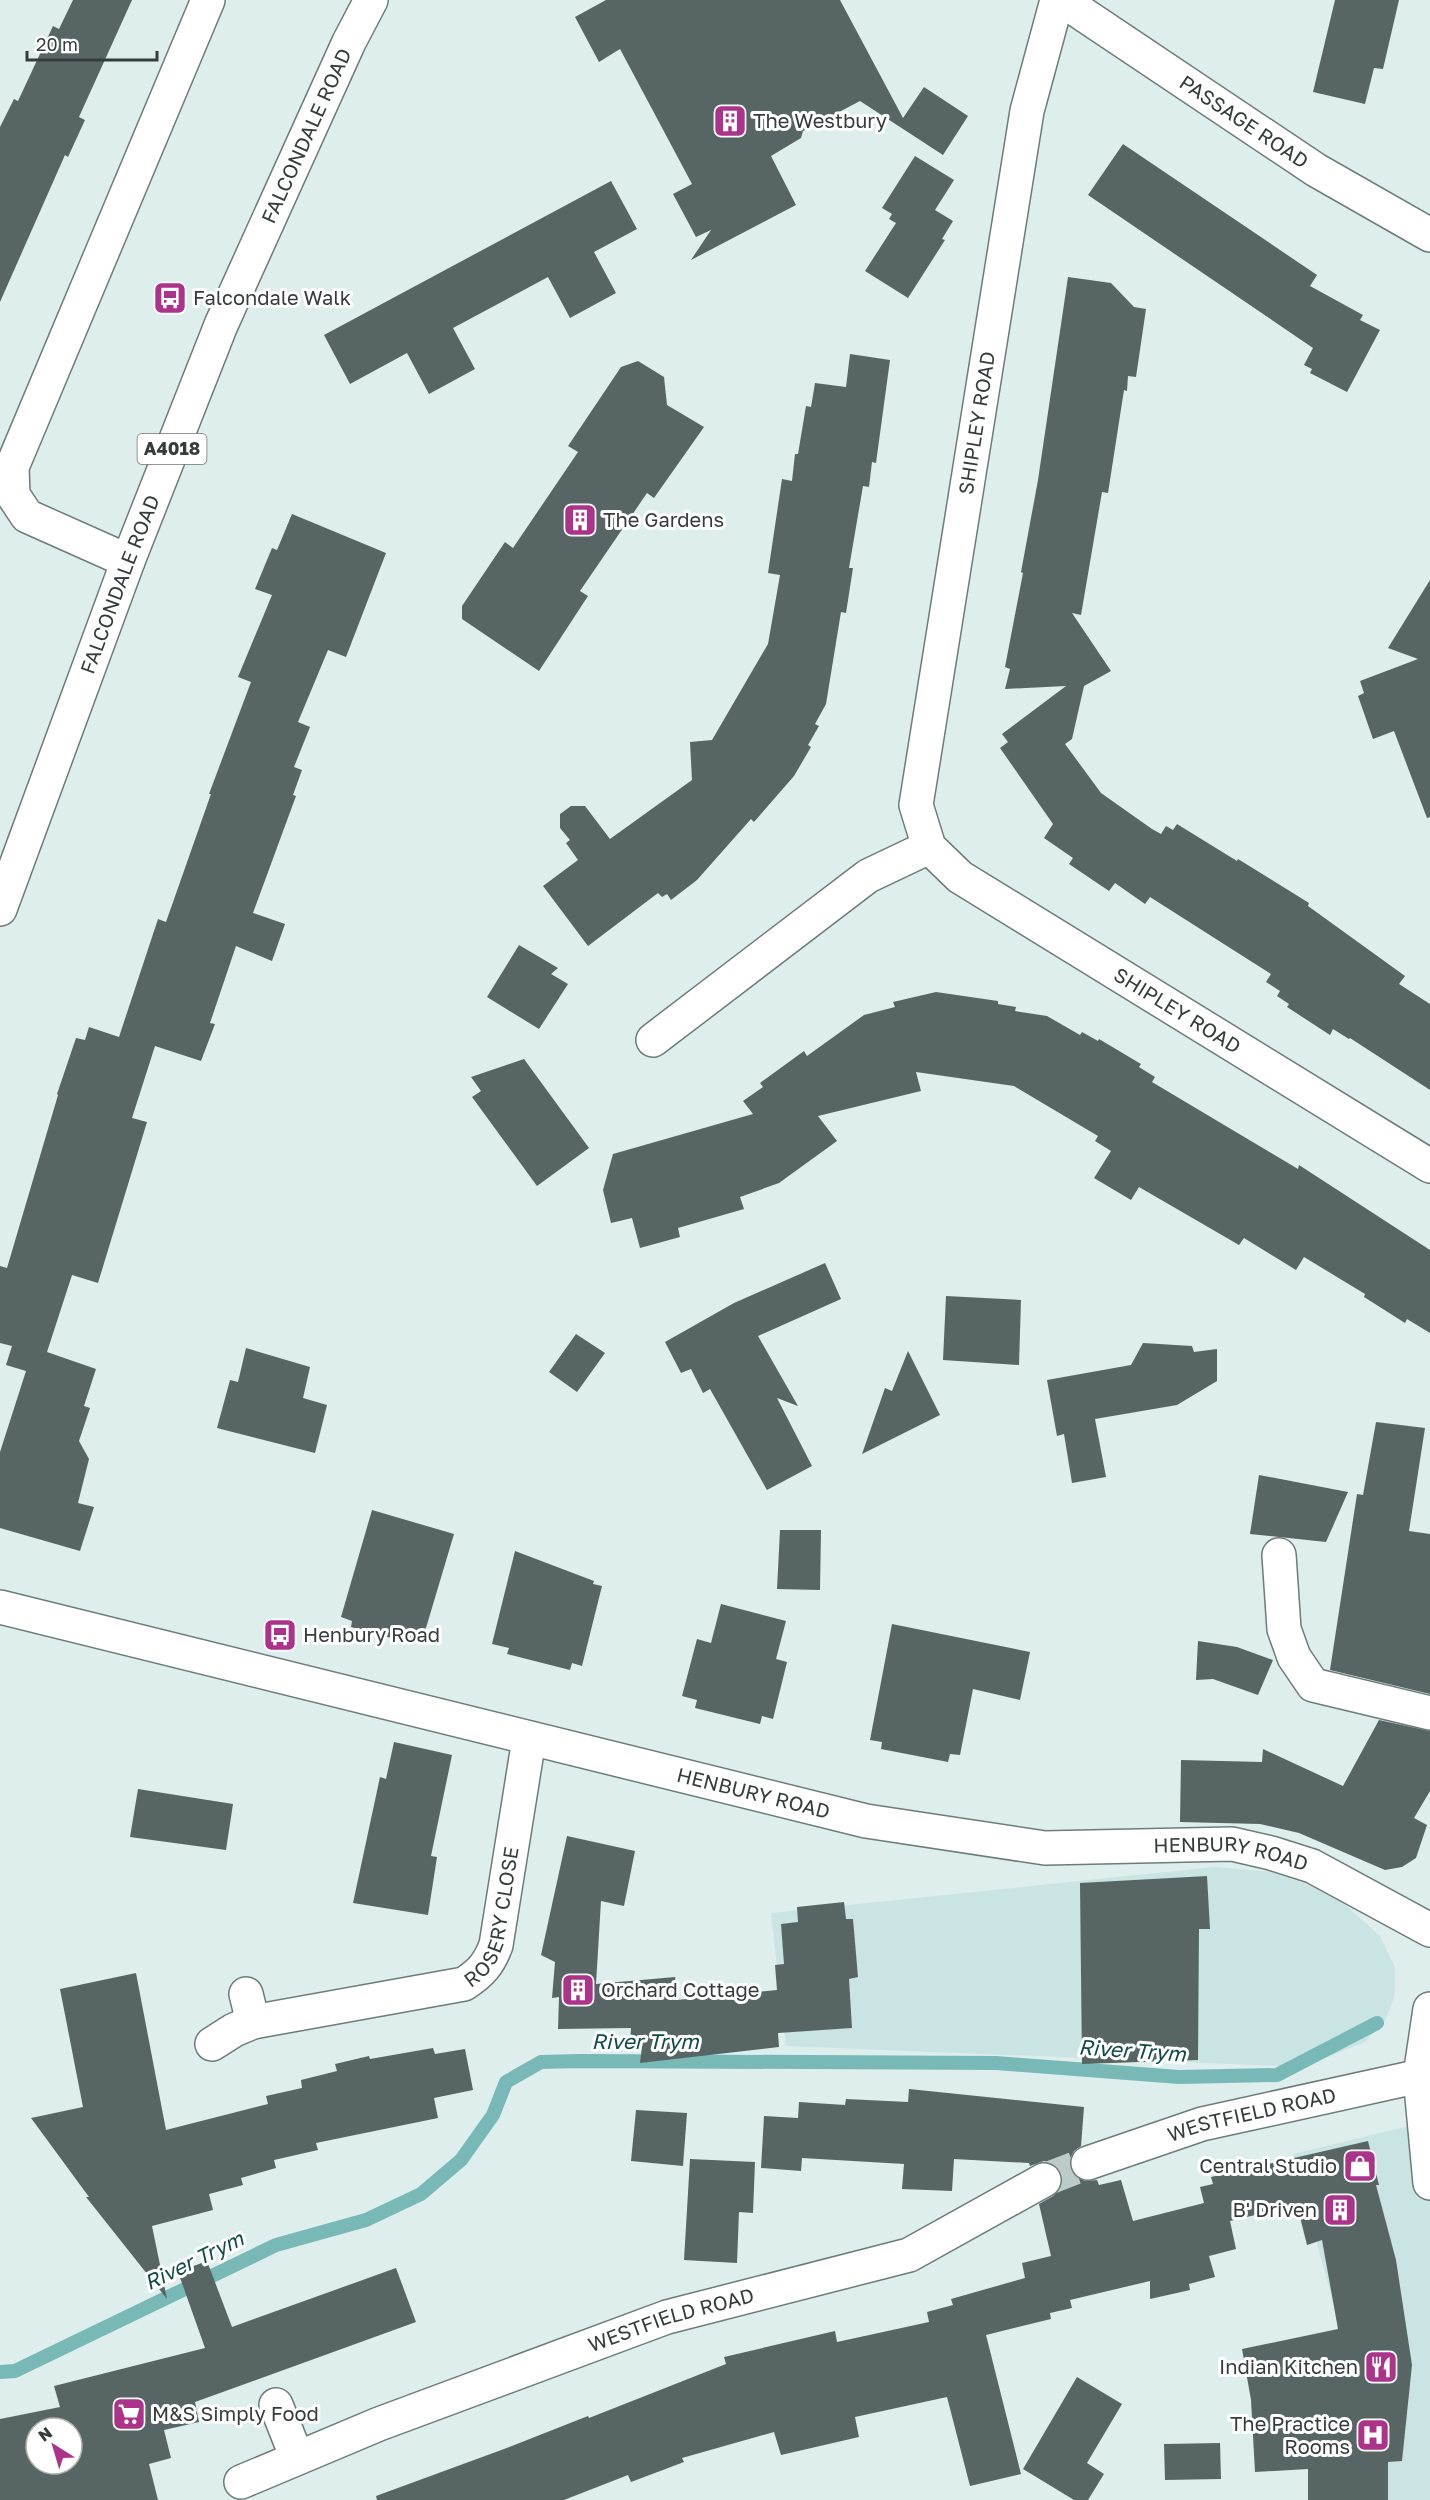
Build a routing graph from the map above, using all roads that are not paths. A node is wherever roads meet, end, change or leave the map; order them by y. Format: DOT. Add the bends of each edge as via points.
graph roads {
  1 [pos="208,0"];
  2 [pos="371,0"];
  3 [pos="1057,0"];
  4 [pos="1062,0"];
  5 [pos="1430,235"];
  6 [pos="128,561"];
  7 [pos="929,847"];
  8 [pos="0,909"];
  9 [pos="653,1040"];
  10 [pos="1430,1166"];
  11 [pos="1279,1555"];
  12 [pos="0,1607"];
  13 [pos="1430,1713"];
  14 [pos="529,1739"];
  15 [pos="1430,1930"];
  16 [pos="1430,2009"];
  17 [pos="212,2044"];
  18 [pos="1420,2076"];
  19 [pos="1088,2163"];
  20 [pos="1044,2180"];
  21 [pos="1430,2183"];
  22 [pos="276,2405"];
  23 [pos="297,2458"];
  24 [pos="241,2482"];
  1 -- 6 [label="street" via="12,467 12,495 27,516"];
  2 -- 6 [label="street, FALCONDALE ROAD / A4018" via="243,273"];
  3 -- 7 [label="street, SHIPLEY ROAD" via="1028,111 916,805"];
  4 -- 5 [label="street, PASSAGE ROAD" via="1316,170"];
  6 -- 8 [label="street, FALCONDALE ROAD / A4018"];
  7 -- 9 [label="street" via="868,876"];
  7 -- 10 [label="street, SHIPLEY ROAD" via="960,877"];
  11 -- 13 [label="street" via="1284,1629 1294,1657 1313,1685"];
  12 -- 14 [label="street, HENBURY ROAD"];
  14 -- 15 [label="street, HENBURY ROAD" via="866,1821 1022,1845 1045,1848 1232,1844 1312,1866"];
  14 -- 17 [label="street, ROSERY CLOSE" via="496,1945 479,1975 464,1984 250,2008 234,2030"];
  16 -- 18 [label="street"];
  18 -- 19 [label="street, WESTFIELD ROAD" via="1202,2124"];
  18 -- 21 [label="street"];
  20 -- 23 [label="street, WESTFIELD ROAD" via="909,2254 668,2318"];
  22 -- 23 [label="street"];
  23 -- 24 [label="street, WESTFIELD ROAD"];
}
